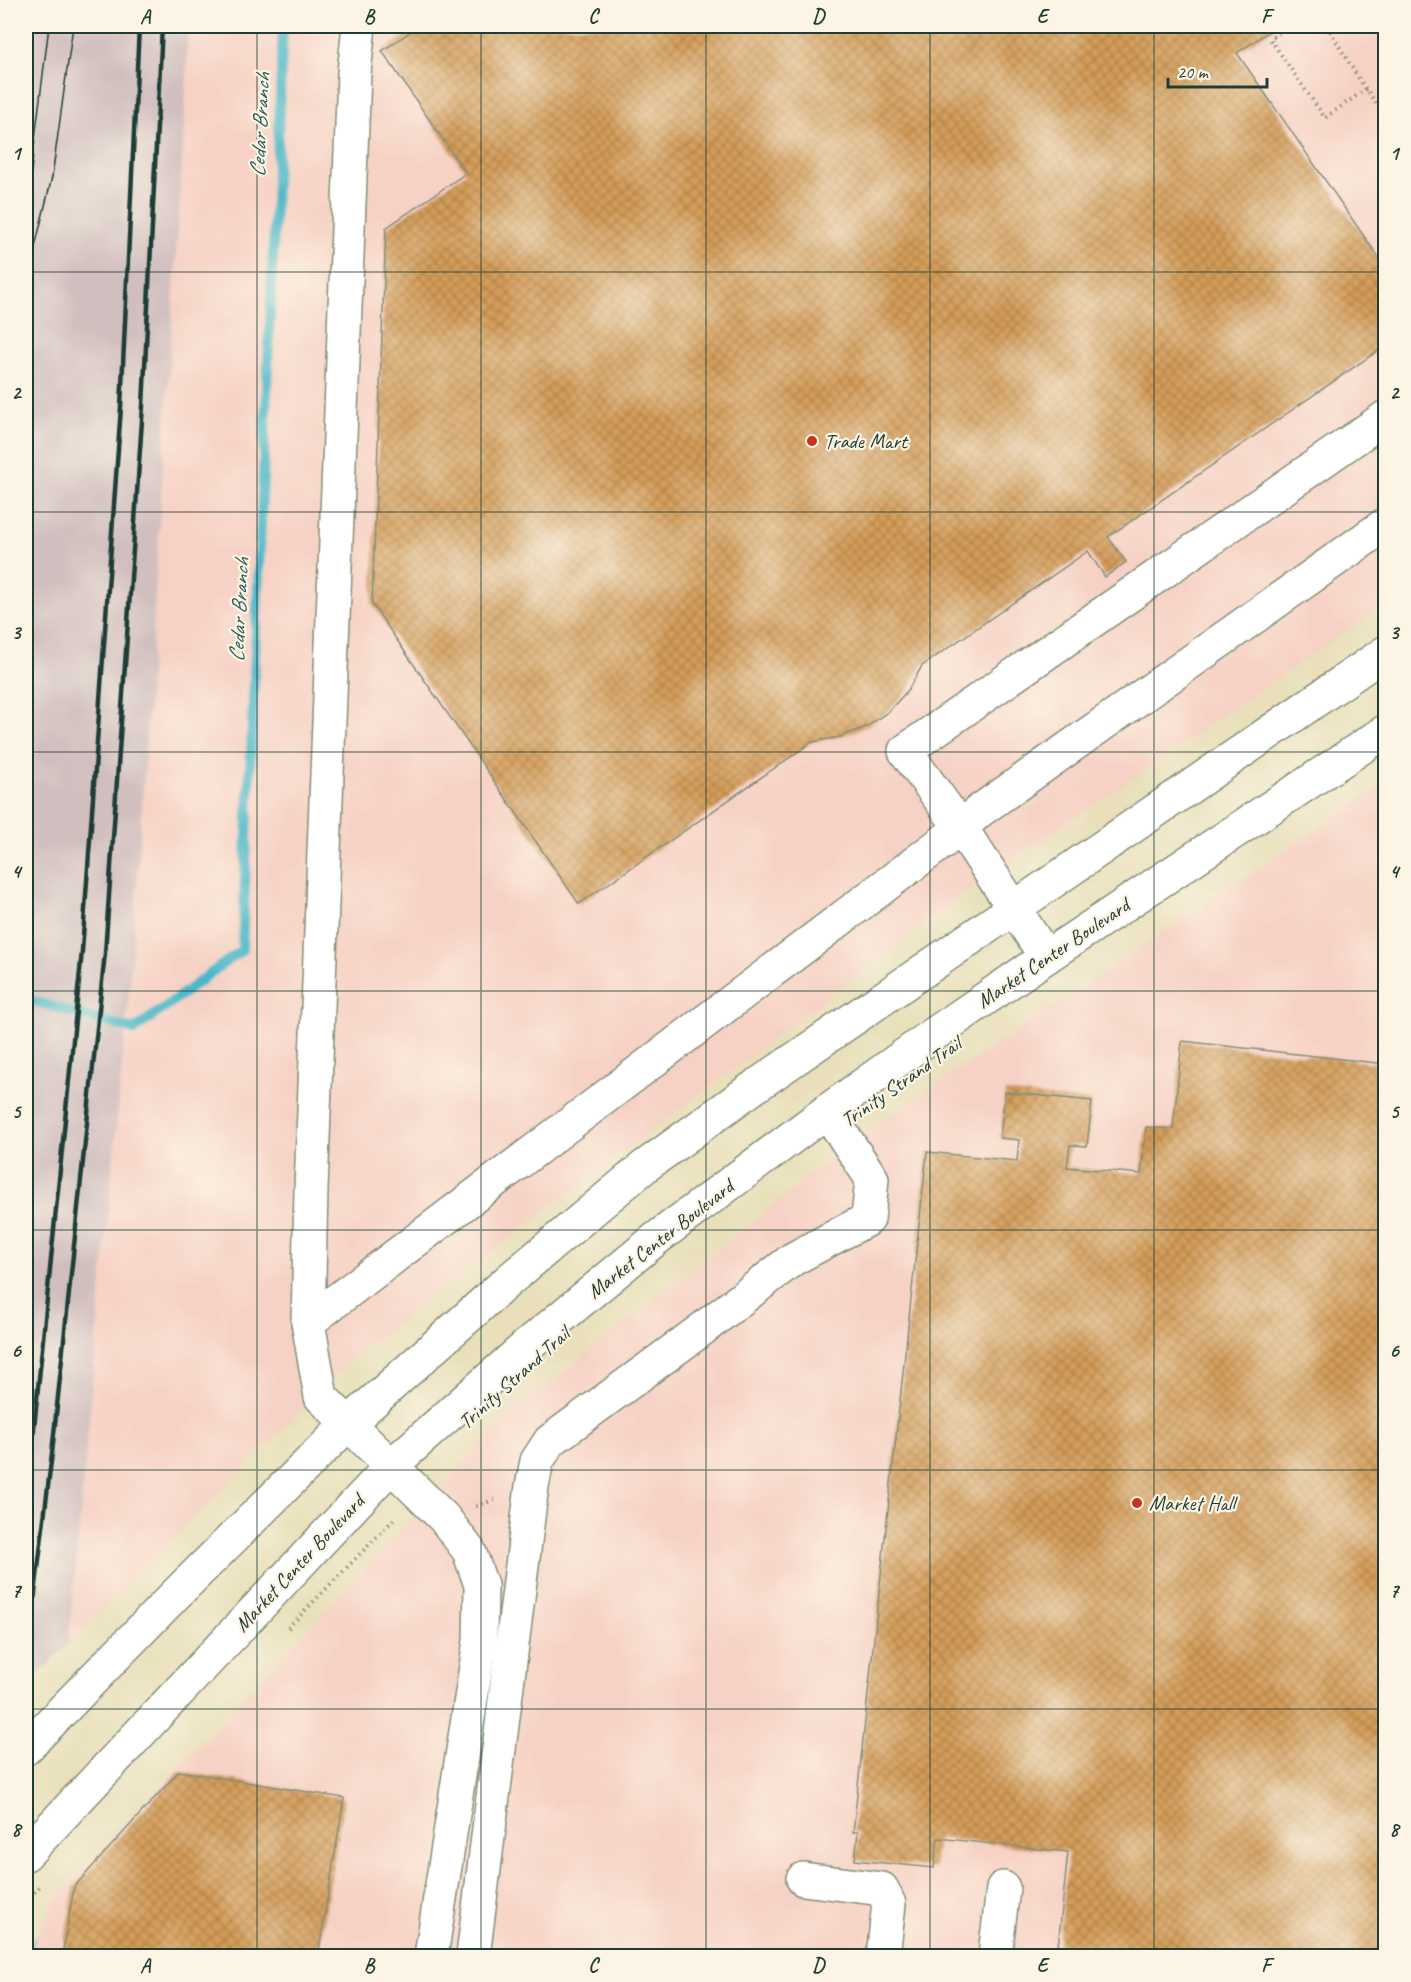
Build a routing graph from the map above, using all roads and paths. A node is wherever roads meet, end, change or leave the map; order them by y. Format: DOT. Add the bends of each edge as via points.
graph roads {
  1 [pos="359,26"];
  2 [pos="1289,26"];
  3 [pos="1328,26"];
  4 [pos="1366,89"];
  5 [pos="1386,118"];
  6 [pos="1386,417"];
  7 [pos="1386,525"];
  8 [pos="1386,652"];
  9 [pos="1386,731"];
  10 [pos="961,828"];
  11 [pos="1014,909"];
  12 [pos="1046,957"];
  13 [pos="827,1111"];
  14 [pos="308,1322"];
  15 [pos="349,1423"];
  16 [pos="391,1466"];
  17 [pos="532,1486"];
  18 [pos="444,1518"];
  19 [pos="26,1748"];
  20 [pos="26,1854"];
  21 [pos="803,1879"];
  22 [pos="1003,1888"];
  23 [pos="431,1956"];
  24 [pos="473,1956"];
  25 [pos="883,1956"];
  26 [pos="995,1956"];
  1 -- 14 [label="street" via="354,73"];
  2 -- 4 [label="path" via="1270,39 1324,118"];
  3 -- 4 [label="path"];
  4 -- 5 [label="path"];
  6 -- 10 [label="street" via="905,751"];
  7 -- 10 [label="street" via="978,812"];
  8 -- 11 [label="street"];
  9 -- 12 [label="street, Market Center Boulevard"];
  10 -- 11 [label="street"];
  10 -- 14 [label="street"];
  11 -- 12 [label="street"];
  11 -- 15 [label="street" via="644,1167 509,1280"];
  12 -- 13 [label="street, Market Center Boulevard"];
  13 -- 16 [label="street, Market Center Boulevard" via="657,1238 525,1347"];
  13 -- 17 [label="street" via="872,1179 868,1219 793,1259 550,1441 537,1461"];
  14 -- 15 [label="street" via="321,1397"];
  15 -- 16 [label="street"];
  15 -- 19 [label="street"];
  16 -- 18 [label="street"];
  16 -- 20 [label="street, Market Center Boulevard"];
  17 -- 18 [label="path"];
  17 -- 24 [label="street"];
  18 -- 23 [label="street" via="476,1567 482,1608"];
  21 -- 25 [label="street" via="882,1889 889,1904"];
  22 -- 26 [label="street"];
}
